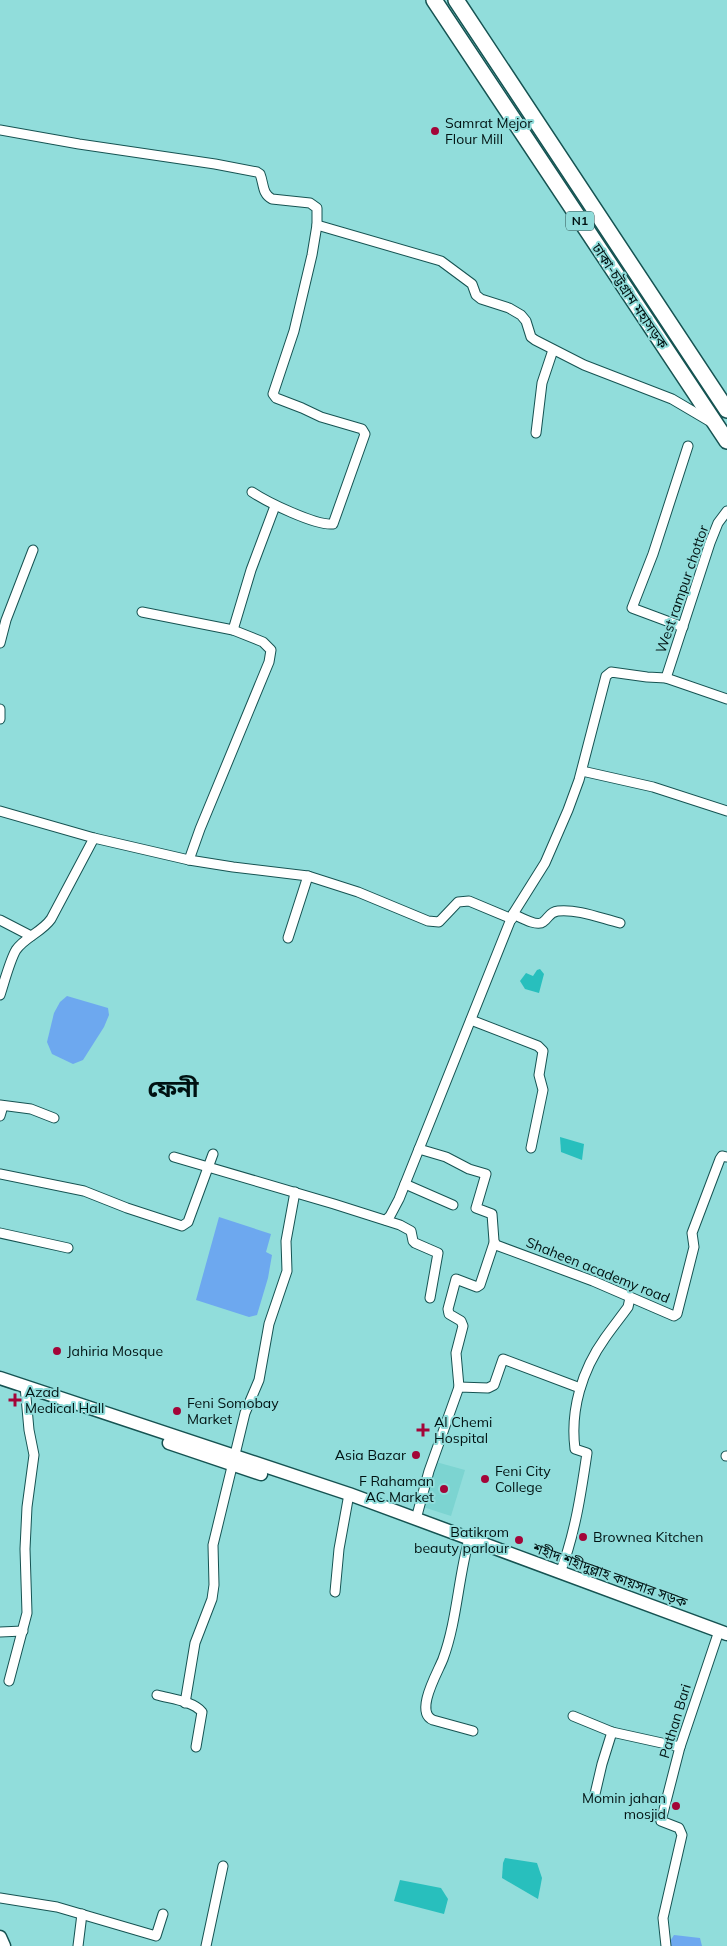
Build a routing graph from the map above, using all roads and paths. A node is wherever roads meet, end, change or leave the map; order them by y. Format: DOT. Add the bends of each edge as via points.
graph roads {
  1 [pos="434,0"];
  2 [pos="456,0"];
  3 [pos="0,130"];
  4 [pos="317,225"];
  5 [pos="553,350"];
  6 [pos="727,410"];
  7 [pos="716,425"];
  8 [pos="536,433"];
  9 [pos="727,441"];
  10 [pos="688,446"];
  11 [pos="252,492"];
  12 [pos="275,506"];
  13 [pos="727,510"];
  14 [pos="32,550"];
  15 [pos="142,612"];
  16 [pos="683,627"];
  17 [pos="232,630"];
  18 [pos="0,642"];
  19 [pos="666,678"];
  20 [pos="727,699"];
  21 [pos="0,709"];
  22 [pos="0,719"];
  23 [pos="582,772"];
  24 [pos="0,811"];
  25 [pos="727,811"];
  26 [pos="94,838"];
  27 [pos="189,860"];
  28 [pos="308,876"];
  29 [pos="513,917"];
  30 [pos="0,920"];
  31 [pos="620,923"];
  32 [pos="31,936"];
  33 [pos="288,938"];
  34 [pos="0,995"];
  35 [pos="471,1020"];
  36 [pos="2,1106"];
  37 [pos="0,1116"];
  38 [pos="54,1118"];
  39 [pos="531,1148"];
  40 [pos="419,1149"];
  41 [pos="212,1154"];
  42 [pos="174,1157"];
  43 [pos="727,1157"];
  44 [pos="208,1168"];
  45 [pos="0,1174"];
  46 [pos="405,1184"];
  47 [pos="295,1192"];
  48 [pos="453,1205"];
  49 [pos="386,1220"];
  50 [pos="0,1233"];
  51 [pos="494,1243"];
  52 [pos="68,1248"];
  53 [pos="430,1298"];
  54 [pos="630,1298"];
  55 [pos="0,1378"];
  56 [pos="0,1386"];
  57 [pos="459,1387"];
  58 [pos="580,1388"];
  59 [pos="25,1391"];
  60 [pos="234,1461"];
  61 [pos="348,1499"];
  62 [pos="416,1519"];
  63 [pos="468,1544"];
  64 [pos="560,1573"];
  65 [pos="335,1592"];
  66 [pos="23,1631"];
  67 [pos="0,1632"];
  68 [pos="722,1636"];
  69 [pos="9,1681"];
  70 [pos="157,1695"];
  71 [pos="186,1703"];
  72 [pos="573,1716"];
  73 [pos="473,1731"];
  74 [pos="612,1732"];
  75 [pos="196,1747"];
  76 [pos="680,1747"];
  77 [pos="594,1794"];
  78 [pos="223,1866"];
  79 [pos="0,1898"];
  80 [pos="82,1914"];
  81 [pos="163,1914"];
  82 [pos="0,1938"];
  83 [pos="4,1946"];
  84 [pos="78,1946"];
  85 [pos="206,1946"];
  86 [pos="666,1946"];
  1 -- 7 [label="highway, ঢাকা-চট্টগ্রাম মহাসড়ক / N1"];
  2 -- 6 [label="highway, ঢাকা-চট্টগ্রাম মহাসড়ক / N1"];
  3 -- 4 [label="street" via="257,172 267,197 314,205 317,208"];
  4 -- 5 [label="street" via="441,261 472,284 481,299 509,308 521,316 531,337"];
  4 -- 12 [label="street" via="294,330 273,394 321,417 362,429 365,434 333,524"];
  5 -- 7 [label="street" via="672,399"];
  5 -- 8 [label="street" via="542,383"];
  7 -- 9 [label="highway, ঢাকা-চট্টগ্রাম মহাসড়ক / N1"];
  10 -- 16 [label="street" via="632,608"];
  11 -- 12 [label="street"];
  12 -- 17 [label="street"];
  13 -- 16 [label="street, West rampur chottor" via="710,543"];
  14 -- 18 [label="street"];
  15 -- 17 [label="street"];
  16 -- 19 [label="street, West rampur chottor"];
  17 -- 27 [label="street" via="263,642 272,654"];
  19 -- 20 [label="street"];
  19 -- 23 [label="street" via="608,673"];
  21 -- 22 [label="street"];
  23 -- 25 [label="street" via="653,787"];
  23 -- 29 [label="street" via="545,863"];
  24 -- 26 [label="street"];
  26 -- 27 [label="street"];
  26 -- 32 [label="street" via="51,919"];
  27 -- 28 [label="street"];
  28 -- 29 [label="street" via="358,892 428,921 440,922 458,902 469,901"];
  28 -- 33 [label="street"];
  29 -- 31 [label="street" via="538,924 557,911"];
  29 -- 35 [label="street"];
  30 -- 32 [label="street"];
  32 -- 34 [label="street" via="16,951"];
  35 -- 39 [label="street" via="538,1046 543,1051 539,1075 543,1090"];
  35 -- 40 [label="street"];
  36 -- 37 [label="street"];
  36 -- 38 [label="street" via="32,1109"];
  40 -- 46 [label="street"];
  40 -- 51 [label="street" via="446,1156 486,1174 476,1208 493,1217"];
  41 -- 44 [label="street"];
  42 -- 44 [label="street"];
  43 -- 54 [label="street, Shaheen academy road" via="720,1159 692,1233 694,1246 677,1314 674,1316"];
  44 -- 45 [label="street" via="188,1222 182,1226 84,1191"];
  44 -- 47 [label="street"];
  46 -- 48 [label="street"];
  46 -- 49 [label="street"];
  47 -- 49 [label="street"];
  47 -- 60 [label="street" via="286,1241 286,1271 269,1324 259,1380 246,1413"];
  49 -- 53 [label="street" via="411,1231 415,1243 438,1253"];
  50 -- 52 [label="street"];
  51 -- 54 [label="street, Shaheen academy road"];
  51 -- 57 [label="street" via="480,1285 477,1287 456,1279 448,1309 449,1314 463,1326 456,1352"];
  54 -- 58 [label="street" via="623,1314 594,1355"];
  55 -- 59 [label="main road, শহীদ শহীদুল্লাহ কায়সার সড়ক"];
  56 -- 59 [label="main road, শহীদ শহীদুল্লাহ কায়সার সড়ক"];
  57 -- 58 [label="street" via="488,1388 494,1385 503,1359"];
  57 -- 62 [label="street" via="429,1470"];
  58 -- 64 [label="street" via="576,1403 575,1449 587,1454 574,1531"];
  59 -- 60 [label="main road, শহীদ শহীদুল্লাহ কায়সার সড়ক"];
  59 -- 66 [label="street" via="34,1455 27,1508 27,1612"];
  60 -- 61 [label="main road, শহীদ শহীদুল্লাহ কায়সার সড়ক"];
  60 -- 71 [label="street" via="213,1545 212,1599 195,1644"];
  61 -- 62 [label="main road, শহীদ শহীদুল্লাহ কায়সার সড়ক"];
  61 -- 63 [label="main road, শহীদ শহীদুল্লাহ কায়সার সড়ক"];
  61 -- 65 [label="street"];
  62 -- 63 [label="main road, শহীদ শহীদুল্লাহ কায়সার সড়ক"];
  63 -- 64 [label="main road, শহীদ শহীদুল্লাহ কায়সার সড়ক"];
  63 -- 68 [label="main road, শহীদ শহীদুল্লাহ কায়সার সড়ক"];
  63 -- 73 [label="street" via="446,1650 436,1679 431,1682 426,1714 428,1718"];
  64 -- 68 [label="main road, শহীদ শহীদুল্লাহ কায়সার সড়ক"];
  66 -- 67 [label="street"];
  66 -- 69 [label="street"];
  68 -- 76 [label="street, Pathan Bari"];
  70 -- 71 [label="street"];
  71 -- 75 [label="street" via="202,1712"];
  72 -- 74 [label="street"];
  74 -- 76 [label="street"];
  74 -- 77 [label="street"];
  76 -- 86 [label="street, Pathan Bari" via="662,1821 679,1828 682,1834 663,1918"];
  78 -- 85 [label="street"];
  79 -- 80 [label="street"];
  80 -- 81 [label="street" via="156,1936"];
  80 -- 84 [label="street"];
  82 -- 83 [label="main road"];
}
